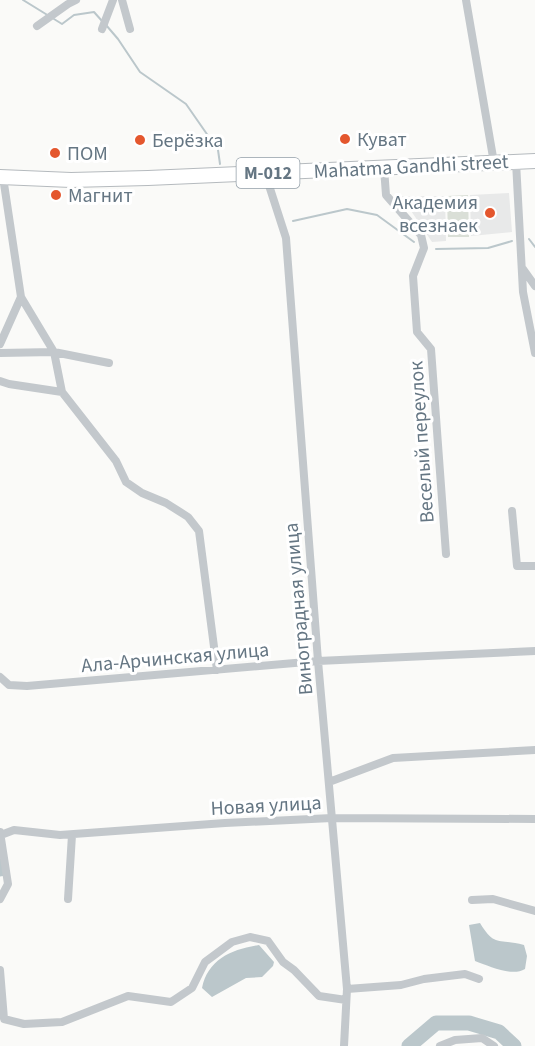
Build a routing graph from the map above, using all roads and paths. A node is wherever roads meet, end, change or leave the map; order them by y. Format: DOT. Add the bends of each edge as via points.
graph roads {
  1 [pos="76,0"];
  2 [pos="113,0"];
  3 [pos="122,0"];
  4 [pos="466,0"];
  5 [pos="37,26"];
  6 [pos="102,29"];
  7 [pos="130,29"];
  8 [pos="535,161"];
  9 [pos="516,162"];
  10 [pos="494,163"];
  11 [pos="384,168"];
  12 [pos="265,173"];
  13 [pos="1,177"];
  14 [pos="522,268"];
  15 [pos="535,286"];
  16 [pos="21,297"];
  17 [pos="0,344"];
  18 [pos="54,352"];
  19 [pos="0,353"];
  20 [pos="535,353"];
  21 [pos="109,363"];
  22 [pos="0,381"];
  23 [pos="62,392"];
  24 [pos="512,511"];
  25 [pos="446,554"];
  26 [pos="535,566"];
  27 [pos="535,651"];
  28 [pos="318,661"];
  29 [pos="217,670"];
  30 [pos="0,675"];
  31 [pos="535,750"];
  32 [pos="329,782"];
  33 [pos="332,818"];
  34 [pos="535,819"];
  35 [pos="1,833"];
  36 [pos="72,834"];
  37 [pos="0,899"];
  38 [pos="68,899"];
  39 [pos="472,900"];
  40 [pos="535,911"];
  41 [pos="0,970"];
  42 [pos="479,980"];
  43 [pos="347,989"];
  44 [pos="346,999"];
  45 [pos="344,1046"];
  46 [pos="440,1046"];
  47 [pos="494,1046"];
  1 -- 5 [label="street"];
  2 -- 6 [label="street"];
  3 -- 7 [label="street"];
  4 -- 10 [label="street"];
  8 -- 9 [label="main road, Mahatma Gandhi street / М-012"];
  9 -- 10 [label="main road, Mahatma Gandhi street / М-012"];
  9 -- 14 [label="street"];
  10 -- 11 [label="main road, Mahatma Gandhi street / М-012"];
  11 -- 12 [label="main road, Mahatma Gandhi street / М-012"];
  11 -- 25 [label="street, Веселый переулок" via="386,195 421,236 424,248 413,276 417,332 431,349"];
  12 -- 13 [label="main road, Mahatma Gandhi street / М-012" via="71,180"];
  12 -- 28 [label="street, Виноградная улица" via="286,238"];
  13 -- 16 [label="street"];
  14 -- 15 [label="street"];
  14 -- 20 [label="street"];
  16 -- 17 [label="street"];
  16 -- 18 [label="street"];
  18 -- 19 [label="street"];
  18 -- 21 [label="street"];
  18 -- 23 [label="street"];
  22 -- 23 [label="street"];
  23 -- 29 [label="street" via="116,460 126,482 181,512 199,531"];
  24 -- 26 [label="street" via="517,566"];
  27 -- 28 [label="street, Ала-Арчинская улица"];
  28 -- 29 [label="street, Ала-Арчинская улица"];
  28 -- 32 [label="street, Виноградная улица"];
  29 -- 30 [label="street, Ала-Арчинская улица" via="27,686 9,685"];
  31 -- 32 [label="street" via="393,758"];
  32 -- 33 [label="street, Виноградная улица"];
  33 -- 34 [label="street, Новая улица"];
  33 -- 36 [label="street, Новая улица"];
  33 -- 43 [label="street, Виноградная улица"];
  35 -- 36 [label="street, Новая улица" via="14,830"];
  35 -- 37 [label="street" via="8,884"];
  36 -- 38 [label="street"];
  39 -- 40 [label="street" via="493,899"];
  41 -- 44 [label="street" via="4,1019 24,1024 62,1022 128,996 171,1002 192,988 205,962 232,942 249,937 268,940 283,962 319,996"];
  42 -- 43 [label="street" via="465,974"];
  43 -- 44 [label="street, Виноградная улица"];
  44 -- 45 [label="street, Виноградная улица"];
  46 -- 47 [label="street" via="455,1040 482,1038"];
}
